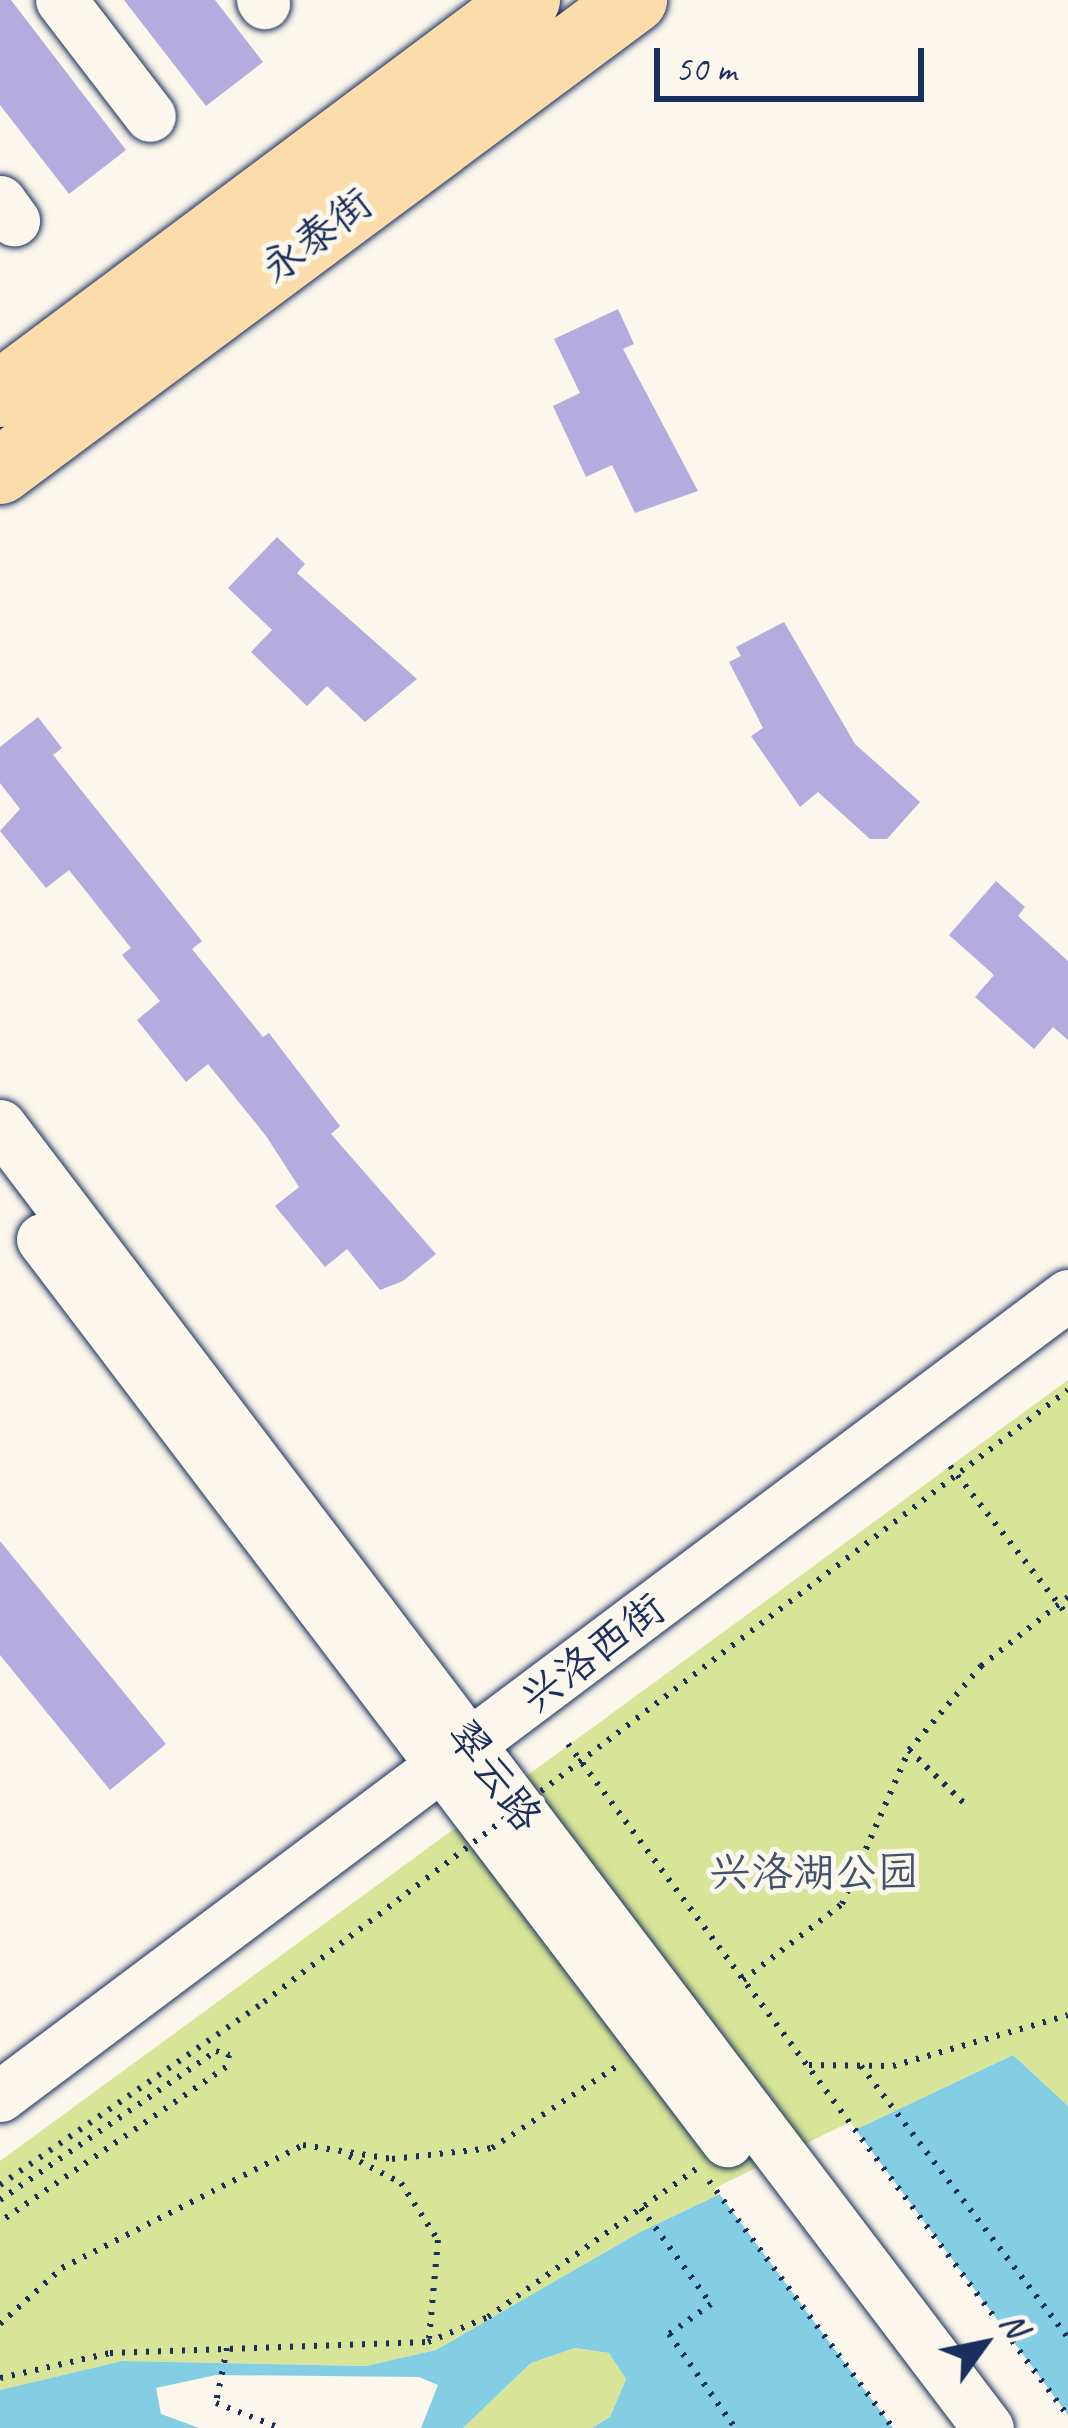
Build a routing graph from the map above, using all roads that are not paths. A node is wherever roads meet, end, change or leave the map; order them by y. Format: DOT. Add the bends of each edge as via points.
graph roads {
  1 [pos="61,0"];
  2 [pos="527,0"];
  3 [pos="634,0"];
  4 [pos="150,116"];
  5 [pos="0,394"];
  6 [pos="0,471"];
  7 [pos="0,1125"];
  8 [pos="0,1182"];
  9 [pos="1068,1258"];
  10 [pos="1068,1295"];
  11 [pos="446,1746"];
  12 [pos="0,2059"];
  13 [pos="0,2096"];
  14 [pos="727,2142"];
  15 [pos="945,2428"];
  16 [pos="988,2428"];
  1 -- 4 [label="street"];
  2 -- 5 [label="main road, 永泰街"];
  3 -- 6 [label="main road, 永泰街"];
  7 -- 11 [label="street, 翠云路"];
  8 -- 11 [label="street, 翠云路"];
  9 -- 11 [label="street, 兴洛西街"];
  10 -- 11 [label="street, 兴洛西街"];
  11 -- 12 [label="street, 兴洛西街"];
  11 -- 13 [label="street, 兴洛西街"];
  11 -- 14 [label="street, 翠云路"];
  14 -- 15 [label="street, 翠云路"];
  14 -- 16 [label="street, 翠云路"];
}
